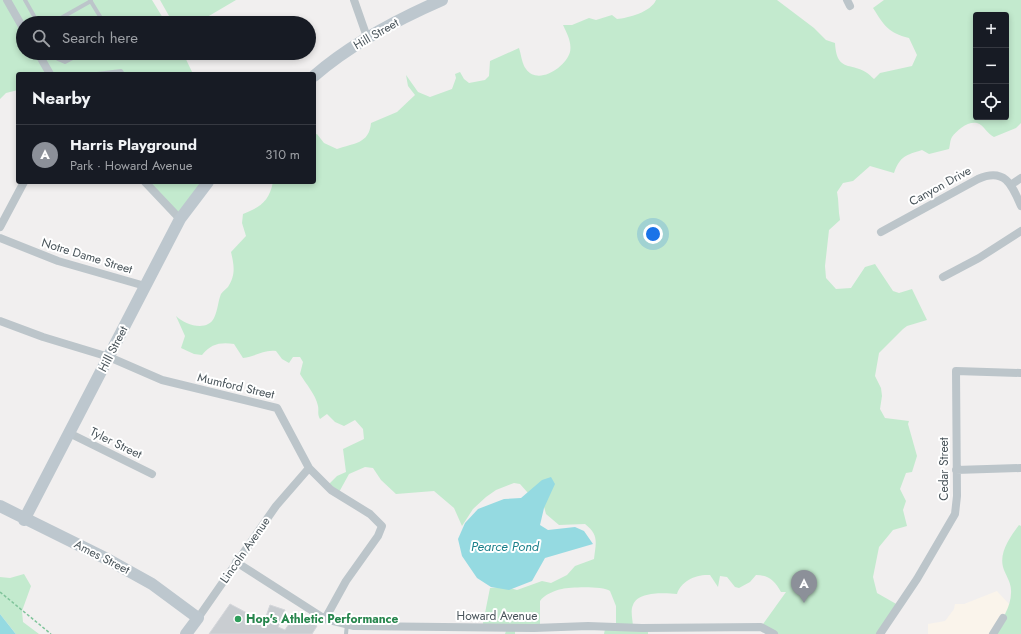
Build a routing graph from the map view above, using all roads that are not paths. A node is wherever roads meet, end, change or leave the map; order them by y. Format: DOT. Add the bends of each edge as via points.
graph roads {
  1 [pos="7,0"];
  2 [pos="25,0"];
  3 [pos="354,0"];
  4 [pos="442,0"];
  5 [pos="90,1"];
  6 [pos="16,16"];
  7 [pos="34,16"];
  8 [pos="64,16"];
  9 [pos="100,16"];
  10 [pos="367,37"];
  11 [pos="42,60"];
  12 [pos="49,72"];
  13 [pos="316,74"];
  14 [pos="1021,178"];
  15 [pos="23,184"];
  16 [pos="147,184"];
  17 [pos="206,184"];
  18 [pos="1012,184"];
  19 [pos="1021,206"];
  20 [pos="180,219"];
  21 [pos="0,227"];
  22 [pos="1021,231"];
  23 [pos="881,232"];
  24 [pos="0,238"];
  25 [pos="943,277"];
  26 [pos="145,286"];
  27 [pos="0,321"];
  28 [pos="109,357"];
  29 [pos="1021,373"];
  30 [pos="69,433"];
  31 [pos="309,468"];
  32 [pos="1021,468"];
  33 [pos="956,470"];
  34 [pos="152,474"];
  35 [pos="0,506"];
  36 [pos="24,520"];
  37 [pos="236,562"];
  38 [pos="198,618"];
  39 [pos="1003,618"];
  40 [pos="325,619"];
  41 [pos="347,624"];
  42 [pos="437,630"];
  43 [pos="770,633"];
  44 [pos="186,634"];
  45 [pos="346,634"];
  46 [pos="880,634"];
  47 [pos="993,634"];
  1 -- 6 [label="street"];
  2 -- 7 [label="lane"];
  3 -- 10 [label="street"];
  4 -- 10 [label="street, Hill Street"];
  5 -- 8 [label="lane"];
  5 -- 9 [label="lane"];
  10 -- 13 [label="street, Hill Street"];
  11 -- 12 [label="street"];
  14 -- 18 [label="street"];
  15 -- 21 [label="street"];
  16 -- 20 [label="street"];
  17 -- 20 [label="street, Hill Street"];
  18 -- 19 [label="street"];
  18 -- 23 [label="street, Canyon Drive" via="999,176 985,176"];
  20 -- 26 [label="street, Hill Street"];
  22 -- 25 [label="street"];
  24 -- 26 [label="street, Notre Dame Street" via="58,261"];
  26 -- 28 [label="street, Hill Street"];
  27 -- 28 [label="street, Mumford Street"];
  28 -- 30 [label="street, Hill Street"];
  28 -- 31 [label="street, Mumford Street" via="162,380 277,408"];
  29 -- 33 [label="street, Cedar Street" via="956,371"];
  30 -- 34 [label="street, Tyler Street"];
  30 -- 36 [label="street, Hill Street"];
  31 -- 37 [label="street, Lincoln Avenue" via="276,506"];
  31 -- 40 [label="street, Mumford Street" via="331,490 370,514 382,526"];
  32 -- 33 [label="street"];
  33 -- 46 [label="street, Cedar Street" via="955,514 917,579"];
  35 -- 36 [label="street, Ames Street"];
  36 -- 38 [label="street, Ames Street" via="107,559 152,584"];
  37 -- 38 [label="street, Lincoln Avenue"];
  37 -- 40 [label="street, Howard Avenue"];
  38 -- 44 [label="street, Lincoln Avenue"];
  39 -- 47 [label="street"];
  40 -- 41 [label="street, Howard Avenue"];
  41 -- 42 [label="street, Howard Avenue"];
  41 -- 45 [label="lane"];
  42 -- 43 [label="street, Howard Avenue" via="588,626 761,627"];
}
